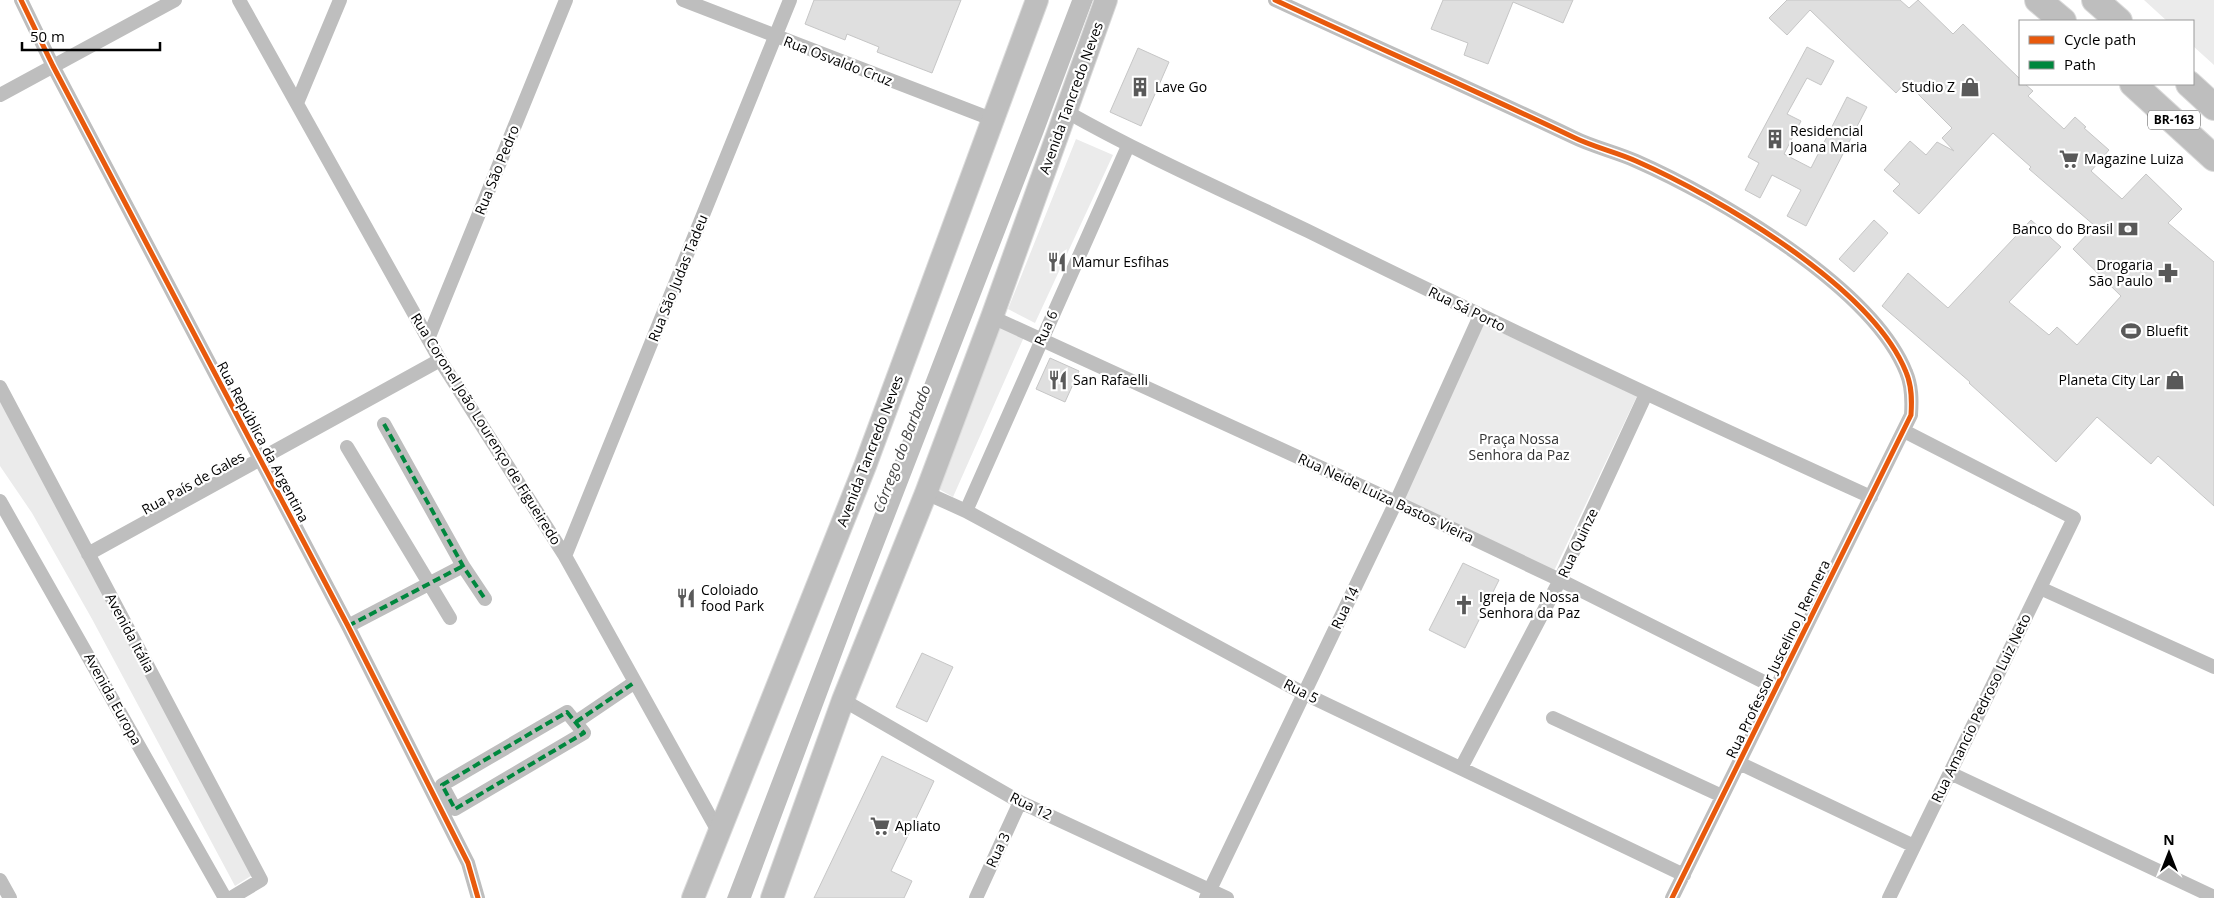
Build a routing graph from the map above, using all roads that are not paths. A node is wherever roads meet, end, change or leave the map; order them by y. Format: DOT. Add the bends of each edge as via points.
graph roads {
  1 [pos="22,0"];
  2 [pos="175,0"];
  3 [pos="239,0"];
  4 [pos="340,0"];
  5 [pos="566,0"];
  6 [pos="683,0"];
  7 [pos="790,0"];
  8 [pos="1037,0"];
  9 [pos="1106,0"];
  10 [pos="1274,0"];
  11 [pos="2038,0"];
  12 [pos="2095,0"];
  13 [pos="2062,20"];
  14 [pos="2118,20"];
  15 [pos="776,37"];
  16 [pos="54,66"];
  17 [pos="2134,85"];
  18 [pos="2189,85"];
  19 [pos="0,95"];
  20 [pos="297,103"];
  21 [pos="2214,107"];
  22 [pos="1067,112"];
  23 [pos="994,120"];
  24 [pos="1128,146"];
  25 [pos="2214,158"];
  26 [pos="992,316"];
  27 [pos="1480,316"];
  28 [pos="428,339"];
  29 [pos="1040,340"];
  30 [pos="440,360"];
  31 [pos="0,387"];
  32 [pos="1646,394"];
  33 [pos="384,424"];
  34 [pos="1904,431"];
  35 [pos="346,447"];
  36 [pos="259,459"];
  37 [pos="926,492"];
  38 [pos="1871,497"];
  39 [pos="0,502"];
  40 [pos="1396,502"];
  41 [pos="966,511"];
  42 [pos="88,554"];
  43 [pos="565,556"];
  44 [pos="463,566"];
  45 [pos="1560,580"];
  46 [pos="430,583"];
  47 [pos="2040,588"];
  48 [pos="485,599"];
  49 [pos="450,618"];
  50 [pos="348,626"];
  51 [pos="2214,667"];
  52 [pos="636,682"];
  53 [pos="1776,688"];
  54 [pos="1303,694"];
  55 [pos="843,700"];
  56 [pos="1553,718"];
  57 [pos="576,722"];
  58 [pos="1739,764"];
  59 [pos="1461,768"];
  60 [pos="1950,773"];
  61 [pos="1722,796"];
  62 [pos="1020,802"];
  63 [pos="718,831"];
  64 [pos="1914,846"];
  65 [pos="1684,875"];
  66 [pos="0,880"];
  67 [pos="1208,894"];
  68 [pos="2214,897"];
  69 [pos="10,898"];
  70 [pos="225,898"];
  71 [pos="231,898"];
  72 [pos="478,898"];
  73 [pos="694,898"];
  74 [pos="772,898"];
  75 [pos="976,898"];
  76 [pos="1227,898"];
  77 [pos="1672,898"];
  78 [pos="1889,898"];
  1 -- 16 [label="street, Rua República da Argentina"];
  2 -- 16 [label="street"];
  3 -- 20 [label="street, Rua Coronel João Lourenço de Figueiredo"];
  4 -- 20 [label="street"];
  5 -- 28 [label="street, Rua São Pedro"];
  6 -- 15 [label="street, Rua Osvaldo Cruz"];
  7 -- 15 [label="street, Rua São Judas Tadeu"];
  8 -- 23 [label="main road, Avenida Tancredo Neves"];
  9 -- 22 [label="main road, Avenida Tancredo Neves"];
  10 -- 34 [label="street, Rua Professor Juscelino J Rennera" via="1579,140 1636,161 1726,208 1781,242 1836,285 1890,343 1906,372 1912,394 1911,415"];
  11 -- 13 [label="highway"];
  12 -- 14 [label="highway"];
  15 -- 23 [label="street, Rua Osvaldo Cruz"];
  15 -- 43 [label="street, Rua São Judas Tadeu"];
  16 -- 19 [label="street"];
  16 -- 36 [label="street, Rua República da Argentina"];
  17 -- 25 [label="highway, BR-163"];
  18 -- 21 [label="highway, BR-163"];
  20 -- 28 [label="street, Rua Coronel João Lourenço de Figueiredo"];
  22 -- 24 [label="street, Rua Sá Porto"];
  22 -- 26 [label="main road, Avenida Tancredo Neves"];
  23 -- 63 [label="main road, Avenida Tancredo Neves" via="865,466"];
  24 -- 27 [label="street, Rua Sá Porto"];
  24 -- 29 [label="street, Rua 6"];
  26 -- 29 [label="street, Rua Neide Luiza Bastos Vieira"];
  26 -- 37 [label="main road, Avenida Tancredo Neves"];
  27 -- 32 [label="street, Rua Sá Porto"];
  27 -- 40 [label="street, Rua 14"];
  28 -- 30 [label="street, Rua Coronel João Lourenço de Figueiredo"];
  29 -- 40 [label="street, Rua Neide Luiza Bastos Vieira"];
  29 -- 41 [label="street, Rua 6"];
  30 -- 36 [label="street, Rua País de Gales"];
  30 -- 43 [label="street, Rua Coronel João Lourenço de Figueiredo"];
  31 -- 42 [label="street, Avenida Itália"];
  32 -- 38 [label="street, Rua Sá Porto"];
  32 -- 45 [label="street, Rua Quinze"];
  33 -- 44 [label="street"];
  34 -- 38 [label="street, Rua Professor Juscelino J Rennera"];
  34 -- 47 [label="street, Rua Amancio Pedroso Luiz Neto" via="2074,518"];
  35 -- 46 [label="street"];
  36 -- 42 [label="street, Rua País de Gales"];
  36 -- 50 [label="street, Rua República da Argentina"];
  37 -- 41 [label="street, Rua 5"];
  37 -- 55 [label="main road, Avenida Tancredo Neves"];
  38 -- 53 [label="street, Rua Professor Juscelino J Rennera"];
  39 -- 70 [label="street, Avenida Europa"];
  40 -- 45 [label="street, Rua Neide Luiza Bastos Vieira"];
  40 -- 54 [label="street, Rua 14"];
  41 -- 54 [label="street, Rua 5"];
  42 -- 71 [label="street, Avenida Itália" via="261,880"];
  43 -- 52 [label="street, Rua Coronel João Lourenço de Figueiredo"];
  44 -- 46 [label="street"];
  44 -- 48 [label="street"];
  45 -- 53 [label="street, Rua Neide Luiza Bastos Vieira"];
  45 -- 59 [label="street, Rua Quinze"];
  46 -- 49 [label="street"];
  46 -- 50 [label="street"];
  47 -- 51 [label="street"];
  47 -- 60 [label="street, Rua Amancio Pedroso Luiz Neto"];
  50 -- 72 [label="street, Rua República da Argentina" via="468,863"];
  52 -- 57 [label="street"];
  52 -- 63 [label="street, Rua Coronel João Lourenço de Figueiredo"];
  53 -- 58 [label="street, Rua Professor Juscelino J Rennera"];
  54 -- 59 [label="street, Rua 5"];
  54 -- 67 [label="street, Rua 14"];
  55 -- 62 [label="street, Rua 12"];
  55 -- 74 [label="main road, Avenida Tancredo Neves"];
  56 -- 61 [label="street"];
  57 -- 57 [label="street" via="567,712 442,785 455,809 584,733"];
  58 -- 61 [label="street, Rua Professor Juscelino J Rennera"];
  58 -- 64 [label="street"];
  59 -- 65 [label="street, Rua 5"];
  60 -- 64 [label="street, Rua Amancio Pedroso Luiz Neto"];
  60 -- 68 [label="street"];
  61 -- 65 [label="street, Rua Professor Juscelino J Rennera"];
  62 -- 67 [label="street, Rua 12"];
  62 -- 75 [label="street, Rua 3"];
  63 -- 73 [label="main road, Avenida Tancredo Neves"];
  64 -- 78 [label="street, Rua Amancio Pedroso Luiz Neto"];
  65 -- 77 [label="street, Rua Professor Juscelino J Rennera"];
  66 -- 69 [label="street"];
  67 -- 76 [label="street, Rua 12"];
}
